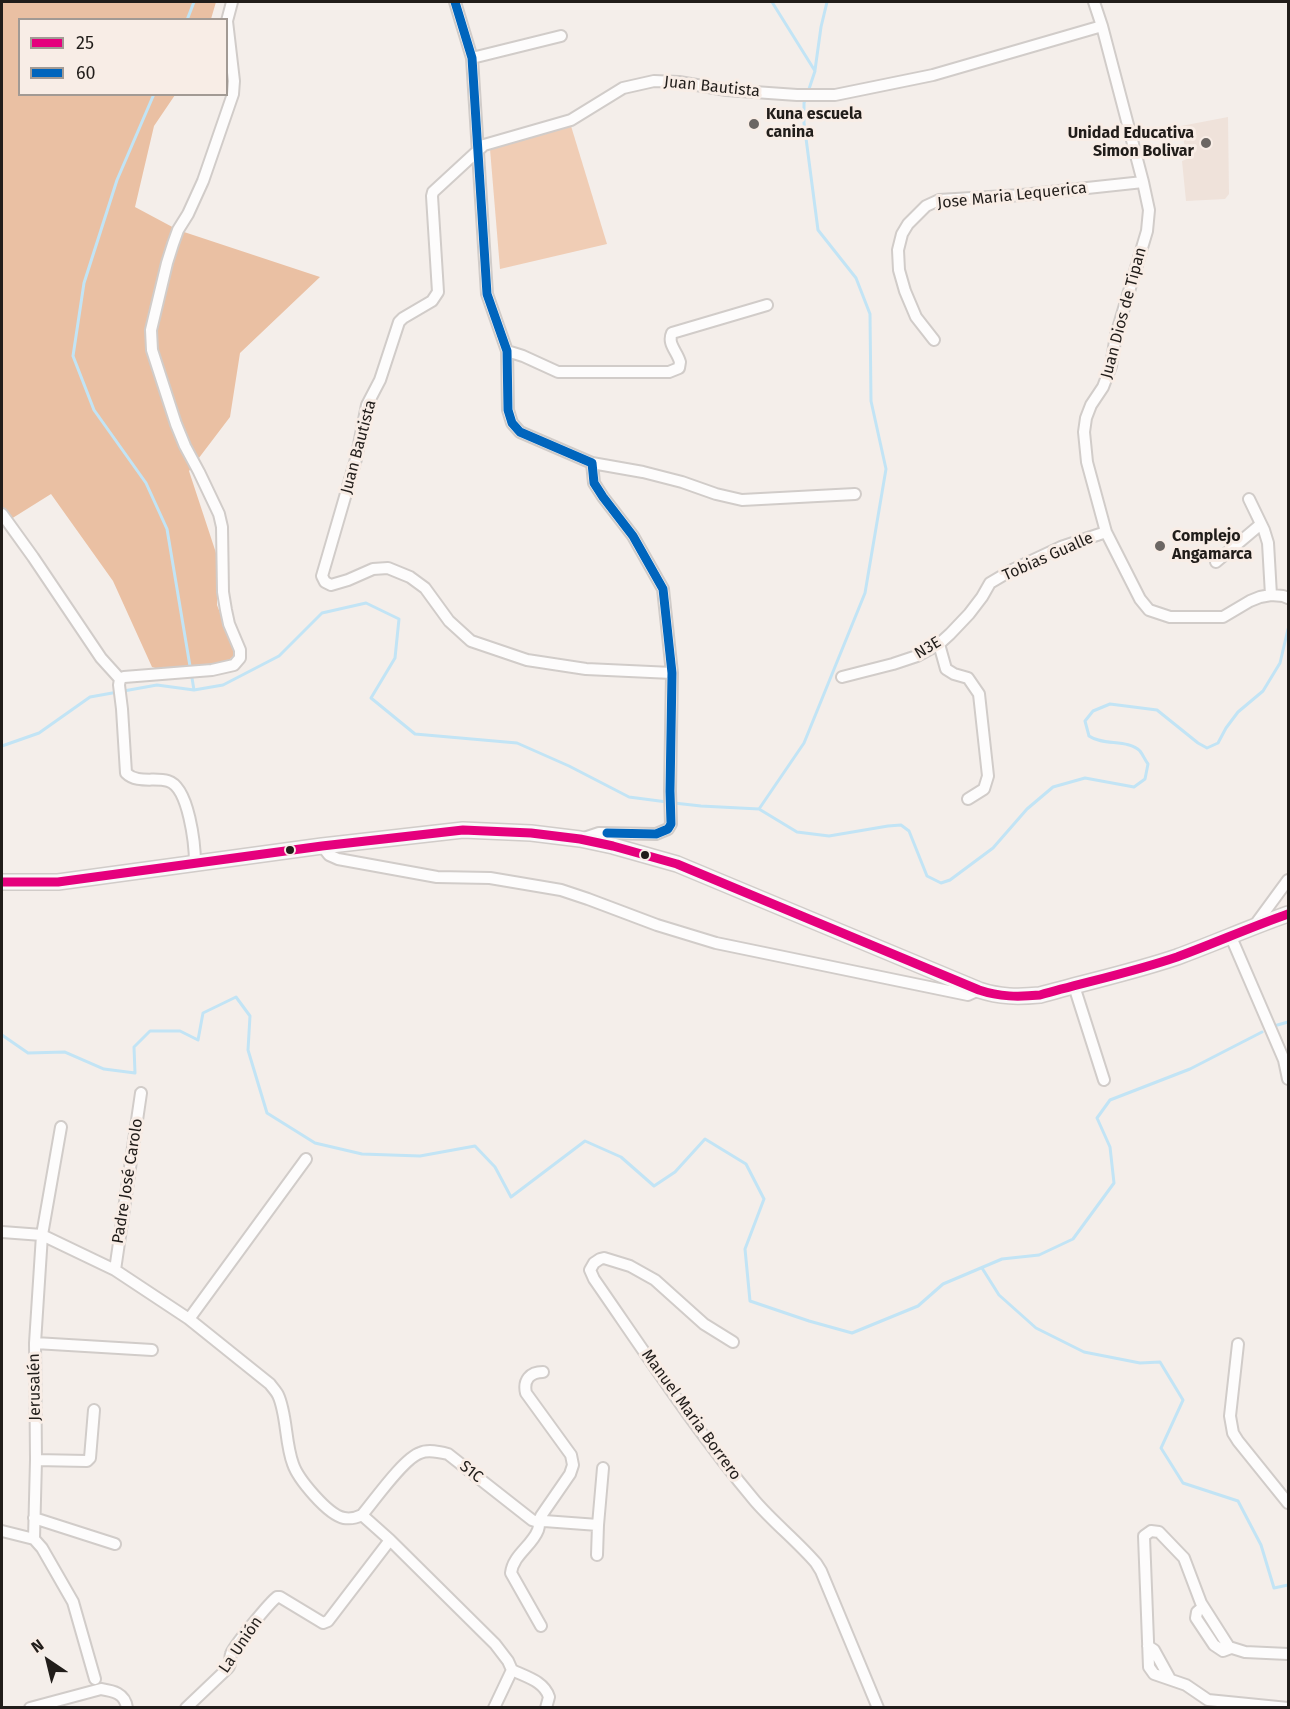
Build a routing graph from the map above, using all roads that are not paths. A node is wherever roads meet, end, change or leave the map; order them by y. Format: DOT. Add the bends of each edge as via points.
graph roads {
  1 [pos="232,2"];
  2 [pos="455,2"];
  3 [pos="1094,2"];
  4 [pos="228,18"];
  5 [pos="1102,26"];
  6 [pos="228,30"];
  7 [pos="561,36"];
  8 [pos="472,58"];
  9 [pos="478,149"];
  10 [pos="1143,182"];
  11 [pos="767,305"];
  12 [pos="934,340"];
  13 [pos="507,351"];
  14 [pos="592,463"];
  15 [pos="855,494"];
  16 [pos="1249,499"];
  17 [pos="2,514"];
  18 [pos="1262,524"];
  19 [pos="1106,532"];
  20 [pos="1216,562"];
  21 [pos="990,583"];
  22 [pos="1271,595"];
  23 [pos="1288,598"];
  24 [pos="939,644"];
  25 [pos="672,673"];
  26 [pos="843,677"];
  27 [pos="119,682"];
  28 [pos="968,799"];
  29 [pos="580,839"];
  30 [pos="322,846"];
  31 [pos="195,864"];
  32 [pos="1288,880"];
  33 [pos="2,882"];
  34 [pos="1288,914"];
  35 [pos="1255,925"];
  36 [pos="1232,937"];
  37 [pos="1074,986"];
  38 [pos="979,990"];
  39 [pos="1288,1078"];
  40 [pos="1104,1080"];
  41 [pos="141,1093"];
  42 [pos="61,1127"];
  43 [pos="306,1159"];
  44 [pos="2,1233"];
  45 [pos="42,1235"];
  46 [pos="115,1270"];
  47 [pos="189,1319"];
  48 [pos="733,1342"];
  49 [pos="35,1343"];
  50 [pos="1238,1344"];
  51 [pos="152,1350"];
  52 [pos="543,1372"];
  53 [pos="94,1410"];
  54 [pos="36,1460"];
  55 [pos="603,1468"];
  56 [pos="1288,1503"];
  57 [pos="362,1515"];
  58 [pos="34,1518"];
  59 [pos="538,1522"];
  60 [pos="598,1525"];
  61 [pos="2,1531"];
  62 [pos="34,1539"];
  63 [pos="390,1540"];
  64 [pos="115,1544"];
  65 [pos="597,1555"];
  66 [pos="541,1626"];
  67 [pos="1288,1654"];
  68 [pos="512,1671"];
  69 [pos="95,1678"];
  70 [pos="30,1707"];
  71 [pos="127,1707"];
  72 [pos="186,1707"];
  73 [pos="494,1707"];
  74 [pos="546,1707"];
  75 [pos="878,1707"];
  76 [pos="1288,1707"];
  1 -- 4 [label="street"];
  2 -- 8 [label="street"];
  3 -- 5 [label="street, Juan Dios de Tipan"];
  5 -- 9 [label="street, Juan Bautista" via="933,75 836,95 726,90 654,81 623,88 571,120"];
  5 -- 10 [label="street, Juan Dios de Tipan"];
  6 -- 27 [label="street" via="233,94 203,181 166,263 151,330 152,350 176,424 219,514 226,610 240,658 234,665 212,670 124,677"];
  7 -- 8 [label="street"];
  8 -- 9 [label="street"];
  9 -- 13 [label="street" via="487,294"];
  9 -- 25 [label="street, Juan Bautista" via="433,192 438,292 432,301 399,322 380,380 367,405 356,459 322,576 331,585 373,569 388,568 410,577 425,588 449,621 471,640 527,660 586,669"];
  10 -- 12 [label="street, Jose Maria Lequerica" via="939,200 926,206 902,234 899,270 916,317"];
  10 -- 19 [label="street, Juan Dios de Tipan" via="1149,210 1147,231 1116,335 1108,377 1091,405 1084,432 1087,462"];
  11 -- 13 [label="street" via="672,333 670,343 680,362 679,368 669,372 558,372"];
  13 -- 14 [label="street" via="508,410 512,423 520,432"];
  14 -- 15 [label="street" via="643,472 742,500"];
  14 -- 25 [label="street" via="594,483 633,536 663,589"];
  16 -- 18 [label="street"];
  17 -- 27 [label="street"];
  18 -- 20 [label="street"];
  18 -- 22 [label="street" via="1268,543"];
  19 -- 21 [label="street, Tobias Gualle" via="1060,547"];
  19 -- 22 [label="street, Juan Dios de Tipan" via="1149,610 1170,616 1223,617 1250,601"];
  21 -- 24 [label="street, N3E" via="969,615"];
  22 -- 23 [label="street, Juan Dios de Tipan"];
  24 -- 26 [label="street, N3E" via="917,656"];
  24 -- 28 [label="street" via="946,669 968,678 979,694 988,777 984,789"];
  25 -- 29 [label="street" via="671,824 656,834 599,833"];
  27 -- 31 [label="street" via="126,773 167,781 178,788 190,821"];
  29 -- 30 [label="main road" via="463,830"];
  29 -- 38 [label="main road" via="677,864"];
  30 -- 31 [label="main road"];
  30 -- 38 [label="street" via="338,859 437,877 490,879 561,890 657,926 716,943 968,995"];
  31 -- 33 [label="main road" via="58,882"];
  32 -- 35 [label="street"];
  34 -- 35 [label="main road"];
  35 -- 36 [label="main road"];
  36 -- 37 [label="main road"];
  36 -- 39 [label="street"];
  37 -- 38 [label="main road" via="1018,998"];
  37 -- 40 [label="street"];
  41 -- 46 [label="street, Padre José Carolo"];
  42 -- 45 [label="street, Jerusalén"];
  43 -- 47 [label="street"];
  44 -- 45 [label="street"];
  45 -- 46 [label="street"];
  45 -- 49 [label="street, Jerusalén"];
  46 -- 47 [label="street"];
  47 -- 57 [label="street" via="270,1384 278,1395 293,1467 311,1491 338,1516 345,1519"];
  48 -- 75 [label="street, Manuel Maria Borrero" via="704,1324 655,1280 630,1266 604,1258 592,1266 594,1279 693,1420 772,1520 816,1563"];
  49 -- 51 [label="street"];
  49 -- 54 [label="street, Jerusalén"];
  50 -- 56 [label="street" via="1231,1425 1238,1441"];
  52 -- 59 [label="street" via="528,1377 526,1393 572,1455 573,1465"];
  53 -- 54 [label="street" via="87,1461"];
  54 -- 58 [label="street, Jerusalén"];
  55 -- 60 [label="street"];
  57 -- 59 [label="street, S1C" via="407,1461 420,1452 435,1452 448,1454"];
  57 -- 63 [label="street"];
  58 -- 62 [label="street, Jerusalén"];
  58 -- 64 [label="street"];
  59 -- 60 [label="street"];
  59 -- 66 [label="street" via="538,1529 510,1573"];
  60 -- 65 [label="street"];
  61 -- 62 [label="street"];
  62 -- 69 [label="street" via="73,1602"];
  63 -- 68 [label="street" via="495,1644"];
  63 -- 72 [label="street, La Unión" via="328,1621 323,1623 277,1597 231,1654 231,1665"];
  67 -- 76 [label="street" via="1231,1648 1223,1651 1214,1645 1196,1618 1203,1607 1185,1558 1159,1532 1154,1530 1144,1536 1148,1646 1170,1678 1208,1700"];
  68 -- 73 [label="street"];
  68 -- 74 [label="street" via="544,1687 549,1697"];
  70 -- 71 [label="street" via="101,1689 120,1695"];
}
